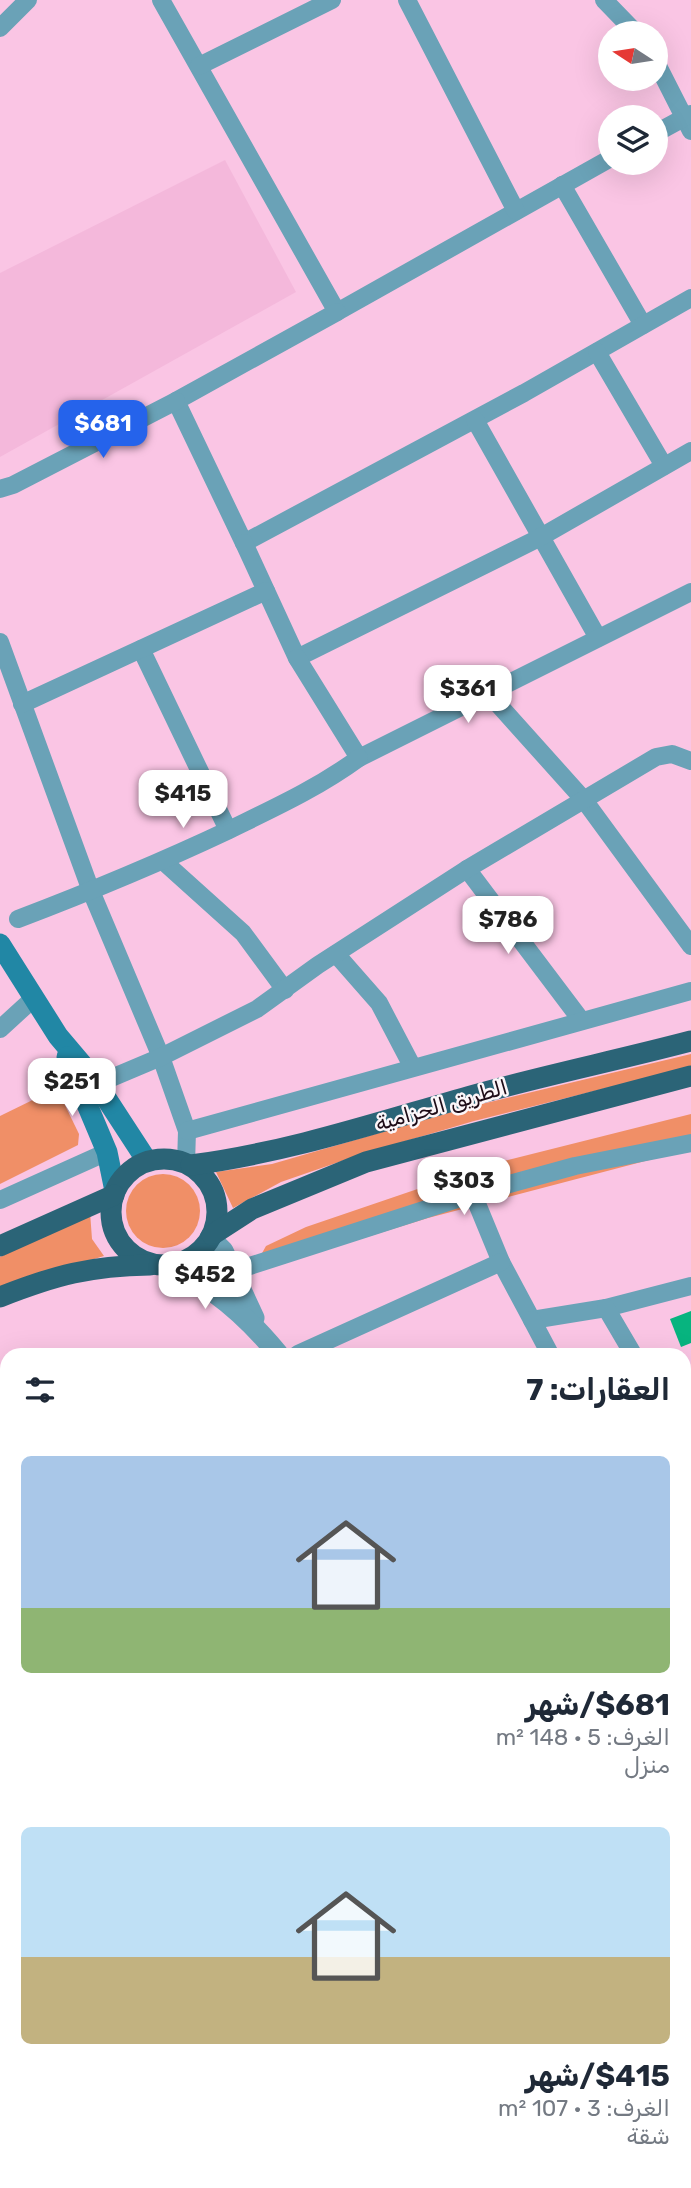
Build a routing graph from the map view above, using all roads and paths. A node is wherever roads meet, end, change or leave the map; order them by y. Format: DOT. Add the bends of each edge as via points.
graph roads {
  1 [pos="28,0"];
  2 [pos="160,0"];
  3 [pos="332,0"];
  4 [pos="407,0"];
  5 [pos="604,0"];
  6 [pos="6,14"];
  7 [pos="624,21"];
  8 [pos="199,66"];
  9 [pos="668,83"];
  10 [pos="689,120"];
  11 [pos="668,128"];
  12 [pos="598,165"];
  13 [pos="562,184"];
  14 [pos="516,211"];
  15 [pos="691,298"];
  16 [pos="337,312"];
  17 [pos="643,325"];
  18 [pos="597,352"];
  19 [pos="176,401"];
  20 [pos="475,420"];
  21 [pos="691,451"];
  22 [pos="664,466"];
  23 [pos="4,490"];
  24 [pos="539,538"];
  25 [pos="244,543"];
  26 [pos="266,591"];
  27 [pos="691,592"];
  28 [pos="598,638"];
  29 [pos="0,642"];
  30 [pos="141,649"];
  31 [pos="297,657"];
  32 [pos="489,694"];
  33 [pos="22,704"];
  34 [pos="689,757"];
  35 [pos="359,758"];
  36 [pos="584,800"];
  37 [pos="228,830"];
  38 [pos="163,861"];
  39 [pos="467,869"];
  40 [pos="92,891"];
  41 [pos="18,919"];
  42 [pos="0,944"];
  43 [pos="691,946"];
  44 [pos="336,954"];
  45 [pos="285,990"];
  46 [pos="691,991"];
  47 [pos="34,998"];
  48 [pos="581,1020"];
  49 [pos="0,1029"];
  50 [pos="58,1036"];
  51 [pos="691,1041"];
  52 [pos="161,1057"];
  53 [pos="412,1066"];
  54 [pos="691,1076"];
  55 [pos="97,1084"];
  56 [pos="187,1131"];
  57 [pos="691,1143"];
  58 [pos="107,1152"];
  59 [pos="147,1161"];
  60 [pos="188,1165"];
  61 [pos="115,1193"];
  62 [pos="473,1194"];
  63 [pos="0,1200"];
  64 [pos="211,1236"];
  65 [pos="0,1246"];
  66 [pos="501,1262"];
  67 [pos="161,1265"];
  68 [pos="231,1272"];
  69 [pos="691,1286"];
  70 [pos="0,1297"];
  71 [pos="606,1308"];
  72 [pos="532,1320"];
  73 [pos="261,1333"];
  74 [pos="273,1348"];
  75 [pos="311,1348"];
  76 [pos="547,1348"];
  77 [pos="629,1348"];
  1 -- 6 [label="street"];
  2 -- 8 [label="street"];
  3 -- 8 [label="street"];
  4 -- 14 [label="street"];
  5 -- 7 [label="street"];
  8 -- 16 [label="street"];
  9 -- 10 [label="street"];
  10 -- 11 [label="street"];
  12 -- 13 [label="street"];
  13 -- 14 [label="street"];
  13 -- 17 [label="street"];
  14 -- 16 [label="street"];
  15 -- 17 [label="street"];
  16 -- 19 [label="street"];
  17 -- 18 [label="street"];
  18 -- 20 [label="street"];
  18 -- 22 [label="street"];
  19 -- 23 [label="street"];
  19 -- 25 [label="street"];
  20 -- 24 [label="street"];
  20 -- 25 [label="street"];
  21 -- 22 [label="street"];
  22 -- 24 [label="street"];
  24 -- 28 [label="street"];
  24 -- 31 [label="street"];
  25 -- 26 [label="street"];
  26 -- 30 [label="street"];
  26 -- 31 [label="street"];
  27 -- 28 [label="street"];
  28 -- 32 [label="street"];
  29 -- 33 [label="street"];
  30 -- 33 [label="street"];
  30 -- 37 [label="street"];
  31 -- 35 [label="street"];
  32 -- 35 [label="street"];
  32 -- 36 [label="street"];
  33 -- 40 [label="street"];
  34 -- 36 [label="street" via="656,757"];
  35 -- 37 [label="street" via="323,784"];
  36 -- 39 [label="street"];
  36 -- 43 [label="street"];
  37 -- 38 [label="street"];
  38 -- 40 [label="street"];
  38 -- 45 [label="street" via="243,933"];
  39 -- 44 [label="street"];
  39 -- 48 [label="street"];
  40 -- 41 [label="street"];
  40 -- 52 [label="street"];
  42 -- 47 [label="main road"];
  44 -- 45 [label="street"];
  44 -- 53 [label="street" via="379,1003"];
  45 -- 52 [label="street" via="226,1027"];
  46 -- 48 [label="street"];
  47 -- 49 [label="street"];
  47 -- 50 [label="main road"];
  48 -- 53 [label="street"];
  50 -- 55 [label="main road"];
  50 -- 58 [label="main road"];
  51 -- 60 [label="highway, الطريق الحزامية" via="548,1074 257,1156"];
  52 -- 55 [label="street"];
  52 -- 56 [label="street"];
  53 -- 56 [label="street" via="352,1087"];
  54 -- 64 [label="highway, الطريق الحزامية" via="366,1162 252,1209"];
  55 -- 59 [label="main road"];
  56 -- 60 [label="street"];
  57 -- 62 [label="street" via="575,1166"];
  58 -- 61 [label="main road"];
  58 -- 63 [label="street"];
  59 -- 60 [label="highway, الطريق الحزامية" via="161,1158"];
  59 -- 61 [label="highway" via="134,1168"];
  60 -- 64 [label="highway" via="212,1188 216,1219"];
  61 -- 65 [label="highway"];
  61 -- 67 [label="highway" via="111,1210 119,1240 136,1256"];
  62 -- 66 [label="street"];
  62 -- 68 [label="street"];
  64 -- 67 [label="highway, الطريق الحزامية" via="185,1260"];
  64 -- 68 [label="street"];
  66 -- 72 [label="street"];
  66 -- 75 [label="street"];
  67 -- 70 [label="highway, الطريق الحزامية" via="103,1265 72,1271"];
  67 -- 73 [label="street" via="186,1273 222,1297"];
  68 -- 73 [label="street"];
  69 -- 71 [label="street"];
  71 -- 72 [label="street"];
  71 -- 77 [label="street"];
  72 -- 76 [label="street"];
  73 -- 74 [label="street"];
}
